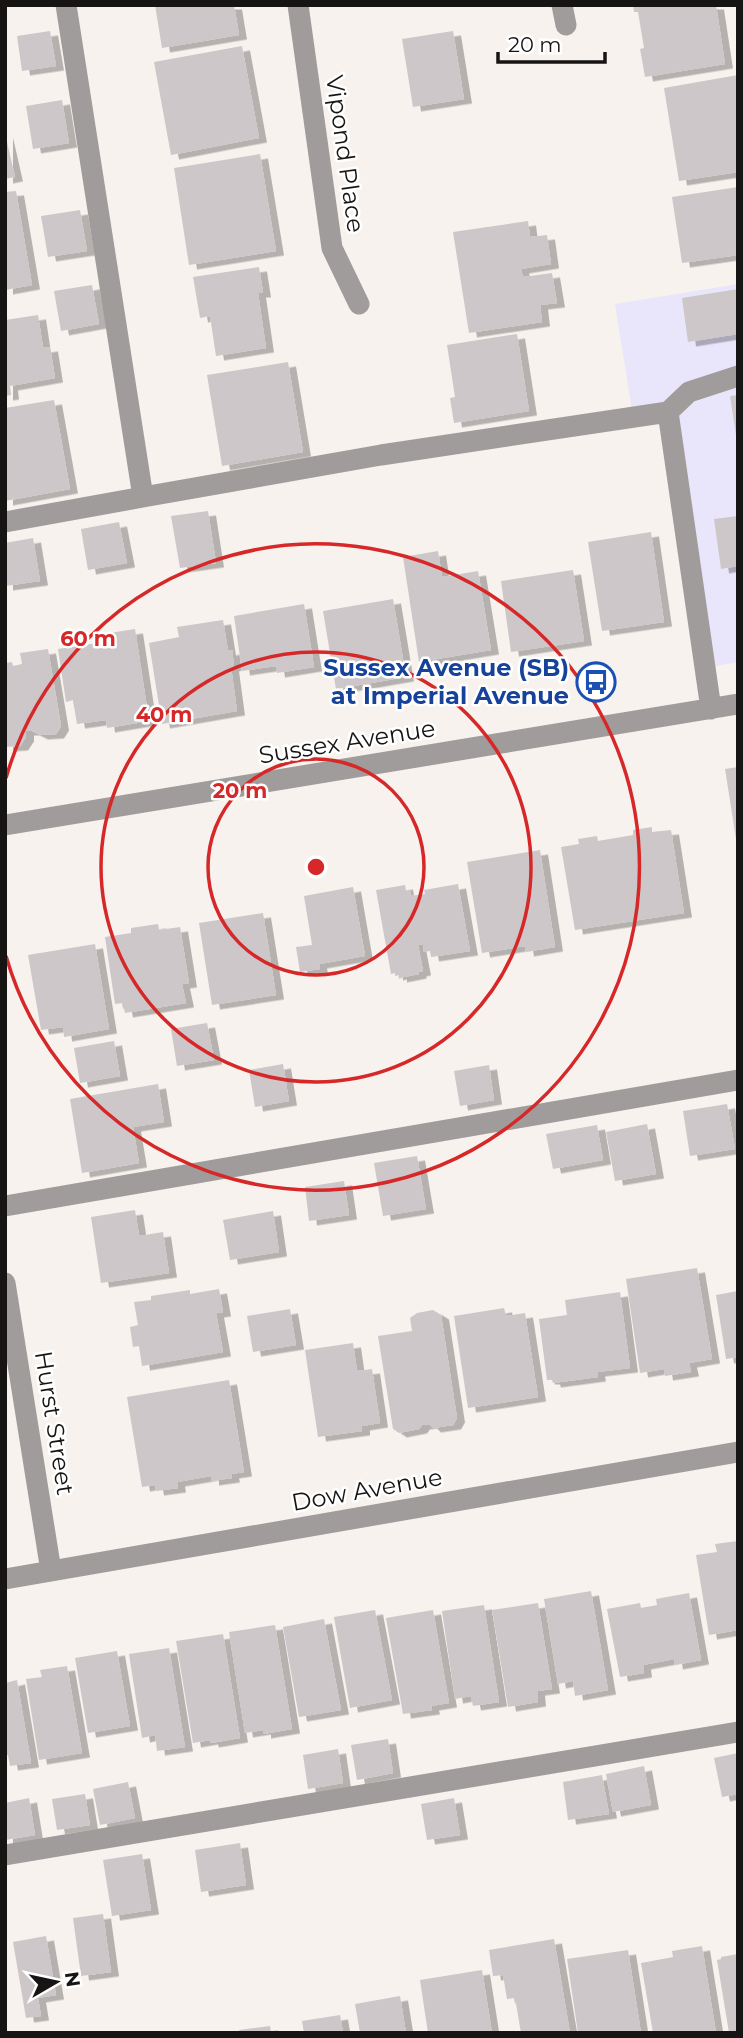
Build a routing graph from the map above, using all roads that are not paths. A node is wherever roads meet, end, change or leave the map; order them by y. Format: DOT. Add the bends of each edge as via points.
graph roads {
  1 [pos="66,5"];
  2 [pos="298,5"];
  3 [pos="359,304"];
  4 [pos="738,376"];
  5 [pos="667,412"];
  6 [pos="143,497"];
  7 [pos="5,522"];
  8 [pos="738,705"];
  9 [pos="711,709"];
  10 [pos="5,825"];
  11 [pos="738,1080"];
  12 [pos="5,1206"];
  13 [pos="5,1283"];
  14 [pos="738,1452"];
  15 [pos="51,1571"];
  16 [pos="5,1579"];
  17 [pos="738,1732"];
  18 [pos="5,1855"];
  1 -- 6 [label="street"];
  2 -- 3 [label="street, Vipond Place" via="332,248"];
  4 -- 5 [label="street" via="689,392"];
  5 -- 6 [label="street"];
  5 -- 9 [label="street"];
  6 -- 7 [label="street"];
  8 -- 9 [label="street, Sussex Avenue"];
  9 -- 10 [label="street, Sussex Avenue"];
  11 -- 12 [label="street"];
  13 -- 15 [label="street, Hurst Street"];
  14 -- 15 [label="street, Dow Avenue"];
  15 -- 16 [label="street, Dow Avenue"];
  17 -- 18 [label="street"];
}
